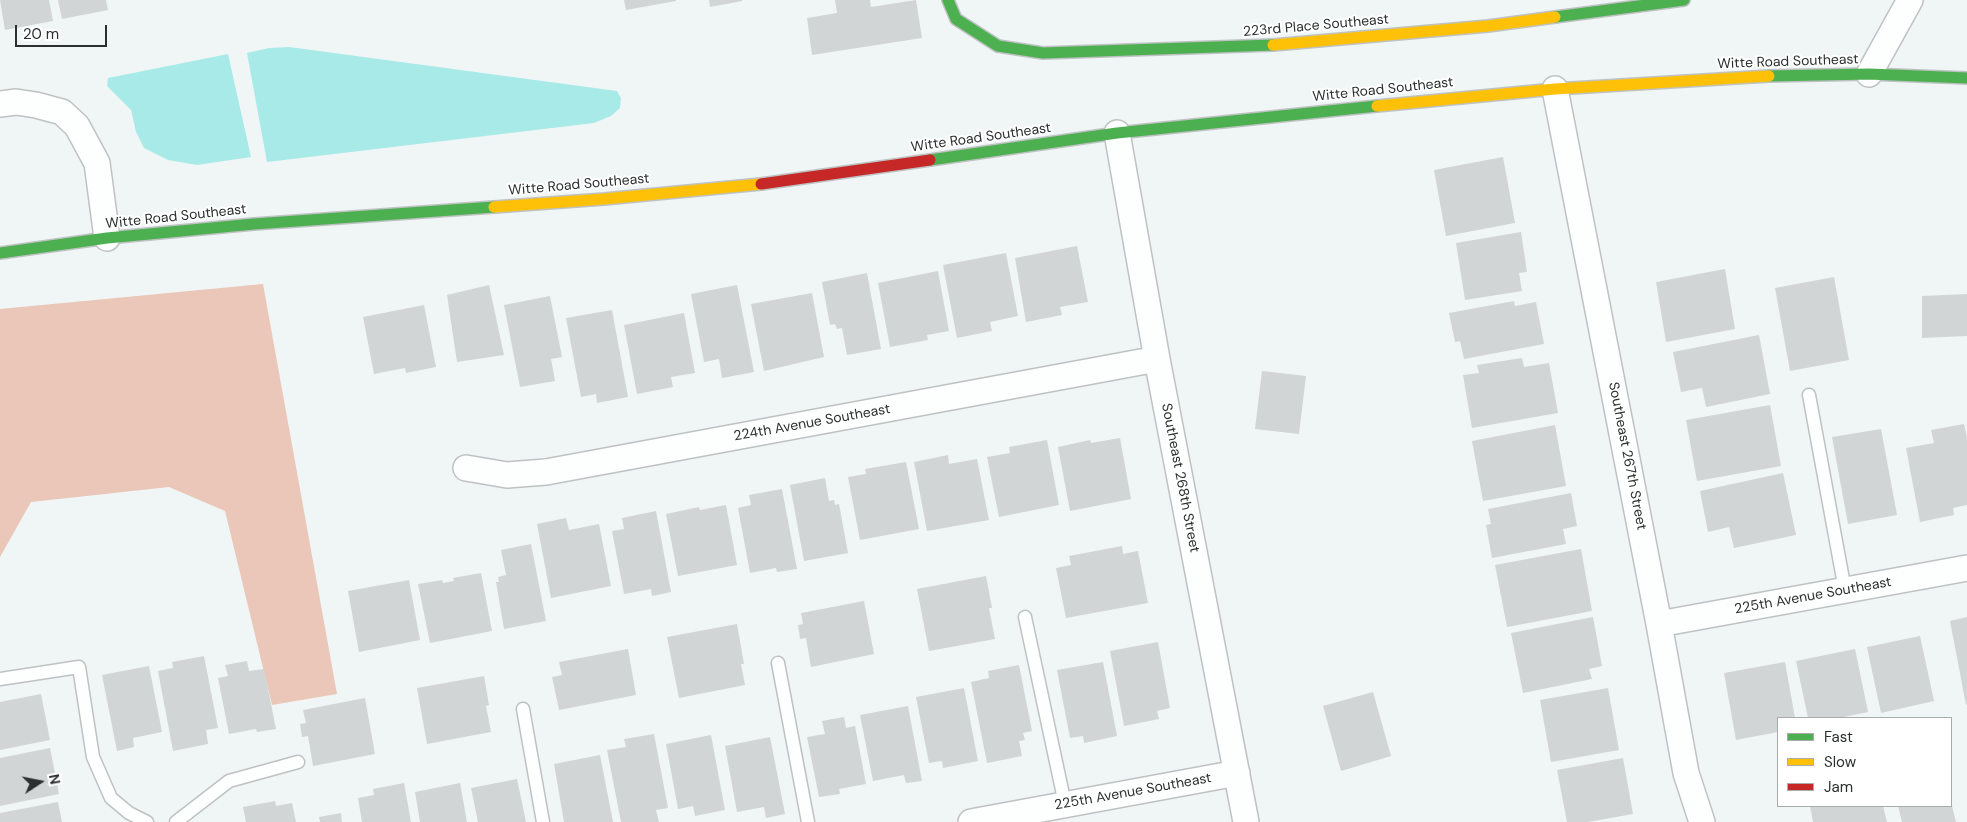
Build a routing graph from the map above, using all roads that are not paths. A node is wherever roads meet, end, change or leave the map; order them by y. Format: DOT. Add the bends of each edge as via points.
graph roads {
  1 [pos="948,0"];
  2 [pos="1684,0"];
  3 [pos="1910,0"];
  4 [pos="1869,74"];
  5 [pos="1967,78"];
  6 [pos="1555,89"];
  7 [pos="0,104"];
  8 [pos="1117,133"];
  9 [pos="107,238"];
  10 [pos="0,253"];
  11 [pos="1157,359"];
  12 [pos="1809,395"];
  13 [pos="466,468"];
  14 [pos="1967,568"];
  15 [pos="1845,590"];
  16 [pos="1025,617"];
  17 [pos="1659,624"];
  18 [pos="778,663"];
  19 [pos="0,679"];
  20 [pos="523,709"];
  21 [pos="298,762"];
  22 [pos="1236,773"];
  23 [pos="1065,804"];
  24 [pos="147,822"];
  25 [pos="176,822"];
  26 [pos="543,822"];
  27 [pos="808,822"];
  28 [pos="971,822"];
  29 [pos="1246,822"];
  30 [pos="1702,822"];
  1 -- 2 [label="street, 223rd Place Southeast" via="956,19 998,46 1043,54 1269,46 1488,26"];
  3 -- 4 [label="street"];
  4 -- 5 [label="street, Witte Road Southeast"];
  4 -- 6 [label="street, Witte Road Southeast" via="1766,76"];
  6 -- 8 [label="street, Witte Road Southeast"];
  6 -- 17 [label="street, Southeast 267th Street"];
  7 -- 9 [label="street" via="16,102 62,112 77,126 97,163"];
  8 -- 9 [label="street, Witte Road Southeast" via="761,184"];
  8 -- 11 [label="street, Southeast 268th Street"];
  9 -- 10 [label="street, Witte Road Southeast"];
  11 -- 13 [label="street, 224th Avenue Southeast" via="546,472 507,475"];
  11 -- 22 [label="street, Southeast 268th Street"];
  12 -- 15 [label="lane"];
  14 -- 15 [label="street, 225th Avenue Southeast"];
  15 -- 17 [label="street, 225th Avenue Southeast"];
  16 -- 23 [label="lane"];
  17 -- 30 [label="street, Southeast 267th Street" via="1686,773"];
  18 -- 27 [label="lane"];
  19 -- 24 [label="lane" via="79,667 94,757 111,798"];
  20 -- 26 [label="lane"];
  21 -- 25 [label="lane" via="229,781"];
  22 -- 23 [label="street, 225th Avenue Southeast"];
  22 -- 29 [label="street, Southeast 268th Street"];
  23 -- 28 [label="street, 225th Avenue Southeast"];
}
